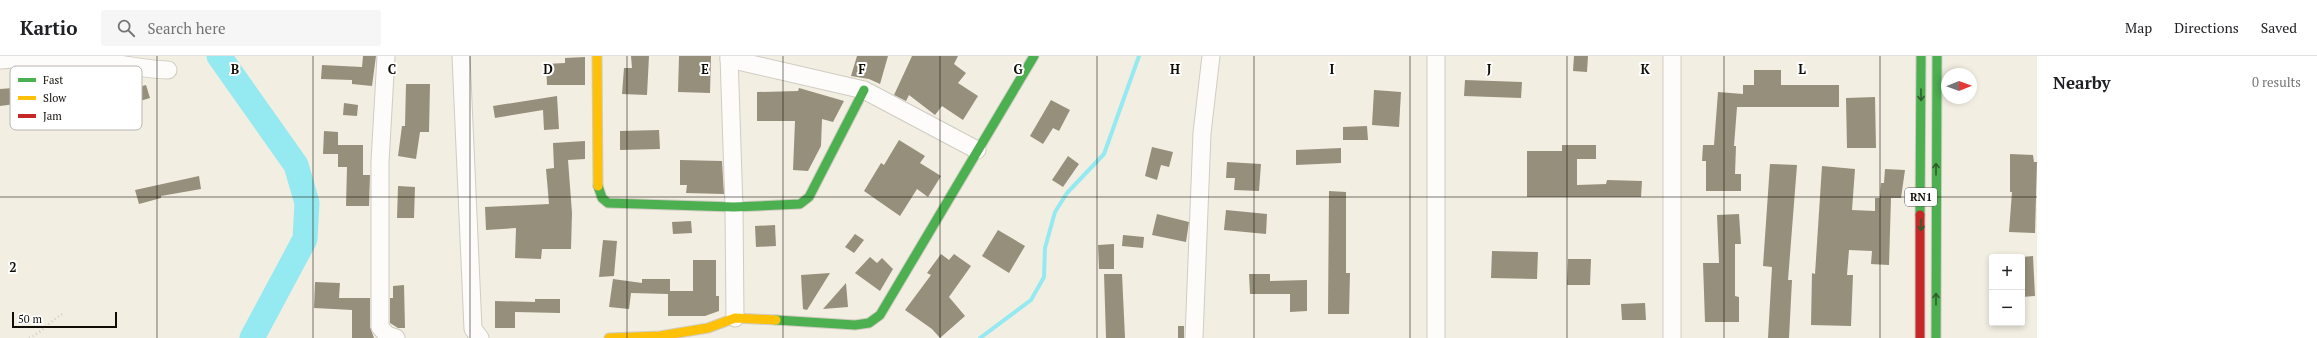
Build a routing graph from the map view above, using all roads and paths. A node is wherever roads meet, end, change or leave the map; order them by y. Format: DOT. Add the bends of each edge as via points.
graph roads {
  1 [pos="386,56"];
  2 [pos="461,56"];
  3 [pos="597,56"];
  4 [pos="1034,56"];
  5 [pos="1211,56"];
  6 [pos="1436,56"];
  7 [pos="1672,56"];
  8 [pos="1921,56"];
  9 [pos="1937,56"];
  10 [pos="729,57"];
  11 [pos="0,60"];
  12 [pos="123,66"];
  13 [pos="142,69"];
  14 [pos="168,70"];
  15 [pos="864,90"];
  16 [pos="977,150"];
  17 [pos="734,207"];
  18 [pos="64,313"];
  19 [pos="735,318"];
  20 [pos="716,331"];
  21 [pos="29,338"];
  22 [pos="396,338"];
  23 [pos="480,338"];
  24 [pos="609,338"];
  25 [pos="1194,338"];
  26 [pos="1436,338"];
  27 [pos="1672,338"];
  28 [pos="1920,338"];
  29 [pos="1936,338"];
  1 -- 22 [label="street" via="380,162 380,327 387,335"];
  2 -- 23 [label="street" via="474,329"];
  3 -- 17 [label="main road" via="598,188 602,198 608,203"];
  4 -- 16 [label="main road"];
  5 -- 25 [label="street" via="1202,133"];
  6 -- 26 [label="street"];
  7 -- 27 [label="street"];
  8 -- 28 [label="main road, RN1, one-way"];
  29 -- 9 [label="main road, RN1, one-way"];
  10 -- 15 [label="street"];
  10 -- 17 [label="street"];
  11 -- 12 [label="street" via="70,58"];
  13 -- 14 [label="street"];
  15 -- 16 [label="street"];
  15 -- 17 [label="main road" via="809,197 800,204"];
  16 -- 19 [label="main road" via="880,315 869,323 855,325"];
  17 -- 19 [label="street"];
  18 -- 21 [label="path"];
  19 -- 20 [label="main road"];
  20 -- 24 [label="main road" via="708,328 660,336"];
}
